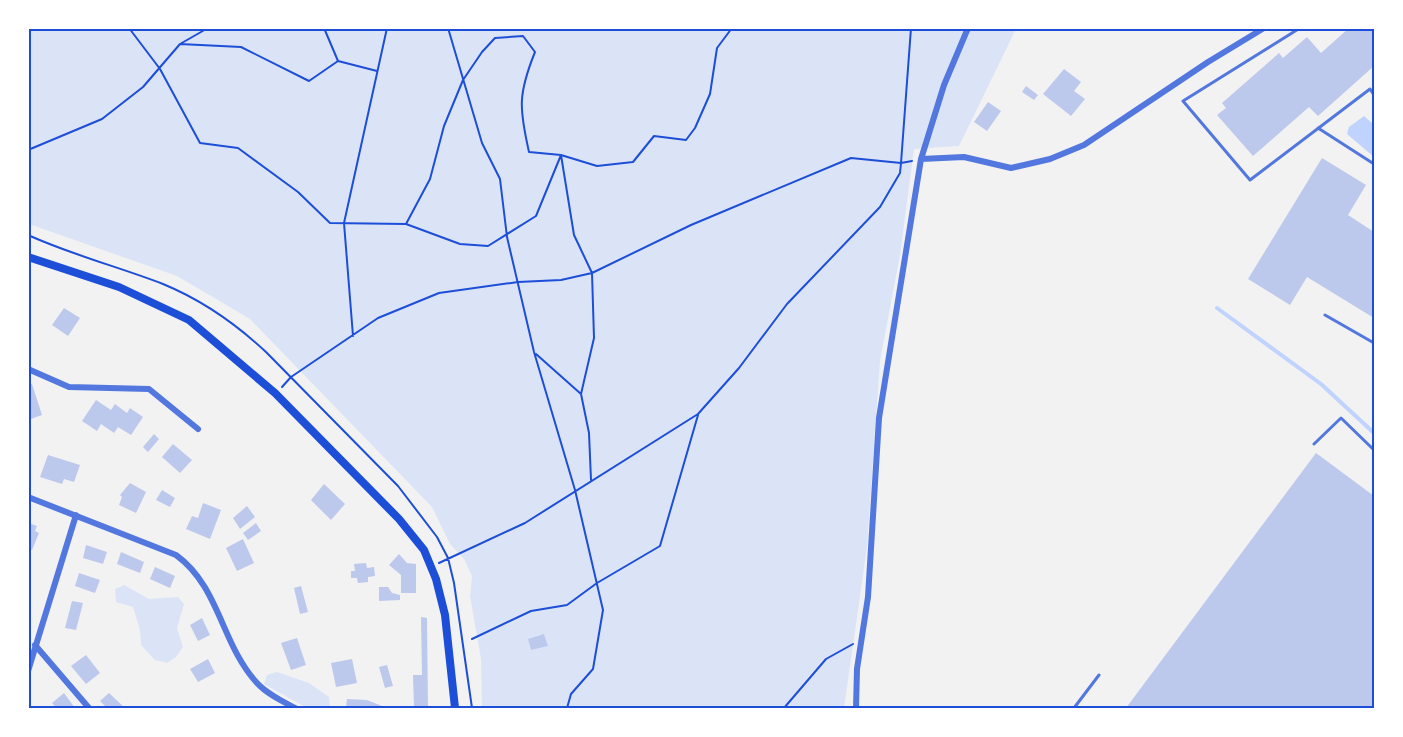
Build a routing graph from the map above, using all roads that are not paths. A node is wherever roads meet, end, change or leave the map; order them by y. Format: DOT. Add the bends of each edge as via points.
graph roads {
  1 [pos="969,28"];
  2 [pos="1264,28"];
  3 [pos="1300,28"];
  4 [pos="1374,95"];
  5 [pos="1317,128"];
  6 [pos="921,159"];
  7 [pos="1374,164"];
  8 [pos="28,257"];
  9 [pos="1325,315"];
  10 [pos="1374,343"];
  11 [pos="28,369"];
  12 [pos="198,429"];
  13 [pos="1314,444"];
  14 [pos="1374,450"];
  15 [pos="28,497"];
  16 [pos="76,515"];
  17 [pos="35,645"];
  18 [pos="28,671"];
  19 [pos="1100,675"];
  20 [pos="89,708"];
  21 [pos="295,708"];
  22 [pos="455,708"];
  23 [pos="856,708"];
  24 [pos="1074,708"];
  1 -- 6 [label="street" via="944,85"];
  2 -- 6 [label="street" via="1084,145 1050,159 1011,168 964,157"];
  3 -- 5 [label="lane" via="1183,101 1250,180"];
  4 -- 5 [label="lane" via="1370,89"];
  5 -- 7 [label="lane"];
  6 -- 23 [label="street" via="879,418 868,597"];
  8 -- 22 [label="main road" via="119,288 189,320 275,393 399,519 424,550 431,567 445,615"];
  9 -- 10 [label="lane"];
  11 -- 12 [label="street" via="69,387 149,389"];
  13 -- 14 [label="lane" via="1341,418"];
  15 -- 16 [label="street"];
  16 -- 17 [label="street"];
  16 -- 21 [label="street" via="187,563 206,586 257,684"];
  17 -- 18 [label="street"];
  17 -- 20 [label="street"];
  19 -- 24 [label="lane"];
}
